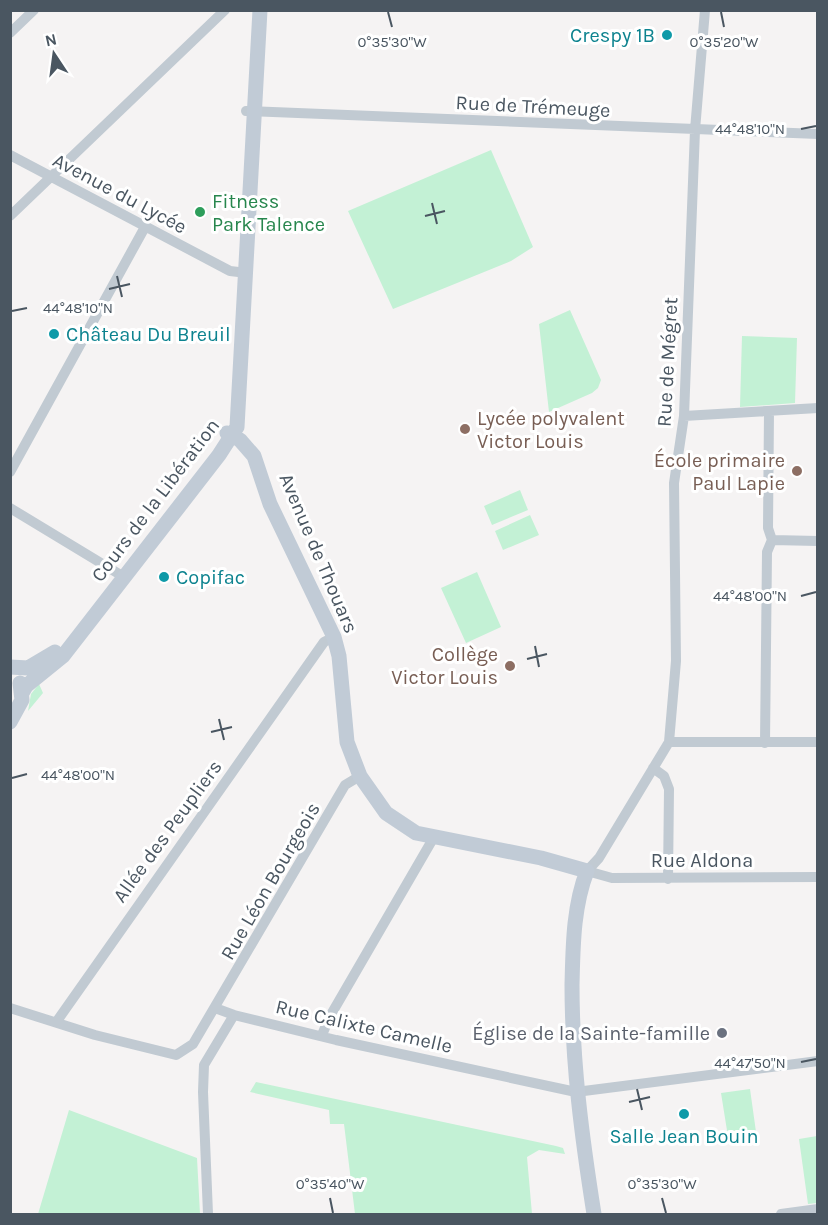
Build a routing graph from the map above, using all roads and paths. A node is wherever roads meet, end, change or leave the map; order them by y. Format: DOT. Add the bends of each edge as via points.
graph roads {
  1 [pos="34,10"];
  2 [pos="225,10"];
  3 [pos="252,10"];
  4 [pos="260,10"];
  5 [pos="705,10"];
  6 [pos="10,33"];
  7 [pos="251,112"];
  8 [pos="695,130"];
  9 [pos="818,134"];
  10 [pos="10,155"];
  11 [pos="52,177"];
  12 [pos="10,216"];
  13 [pos="145,227"];
  14 [pos="242,273"];
  15 [pos="818,408"];
  16 [pos="769,411"];
  17 [pos="684,416"];
  18 [pos="230,434"];
  19 [pos="10,472"];
  20 [pos="10,508"];
  21 [pos="771,540"];
  22 [pos="818,541"];
  23 [pos="121,575"];
  24 [pos="334,637"];
  25 [pos="10,668"];
  26 [pos="22,693"];
  27 [pos="10,722"];
  28 [pos="669,742"];
  29 [pos="818,742"];
  30 [pos="765,743"];
  31 [pos="653,768"];
  32 [pos="360,776"];
  33 [pos="434,837"];
  34 [pos="587,871"];
  35 [pos="818,878"];
  36 [pos="668,879"];
  37 [pos="10,1008"];
  38 [pos="215,1008"];
  39 [pos="234,1015"];
  40 [pos="57,1021"];
  41 [pos="322,1035"];
  42 [pos="818,1061"];
  43 [pos="576,1092"];
  44 [pos="818,1209"];
  45 [pos="208,1215"];
  46 [pos="594,1215"];
  47 [pos="781,1215"];
  1 -- 6 [label="street"];
  2 -- 11 [label="street"];
  3 -- 7 [label="main road, Cours de la Libération"];
  4 -- 7 [label="main road, Cours de la Libération"];
  5 -- 8 [label="street, Rue de Mégret"];
  7 -- 8 [label="street, Rue de Trémeuge"];
  7 -- 14 [label="main road, Cours de la Libération"];
  8 -- 9 [label="street, Rue de Trémeuge"];
  8 -- 17 [label="street, Rue de Mégret"];
  10 -- 11 [label="street, Avenue du Lycée"];
  11 -- 12 [label="street"];
  11 -- 13 [label="street, Avenue du Lycée"];
  13 -- 14 [label="street, Avenue du Lycée"];
  13 -- 19 [label="street"];
  14 -- 18 [label="main road, Cours de la Libération" via="239,419"];
  15 -- 16 [label="street"];
  16 -- 17 [label="street"];
  16 -- 21 [label="street"];
  17 -- 28 [label="street, Rue de Mégret" via="674,483 676,662"];
  18 -- 23 [label="main road, Cours de la Libération"];
  18 -- 24 [label="main road, Avenue de Thouars" via="254,456 270,504"];
  20 -- 23 [label="street"];
  21 -- 22 [label="street"];
  21 -- 30 [label="street" via="767,552"];
  23 -- 25 [label="main road, Cours de la Libération" via="58,649 28,668"];
  23 -- 26 [label="main road, Cours de la Libération" via="63,656"];
  24 -- 32 [label="main road, Avenue de Thouars" via="347,742"];
  24 -- 40 [label="street, Allée des Peupliers" via="324,642"];
  25 -- 26 [label="main road"];
  26 -- 27 [label="main road" via="20,707"];
  28 -- 30 [label="street"];
  28 -- 31 [label="street, Rue de Mégret"];
  29 -- 30 [label="street"];
  31 -- 34 [label="street, Rue de Mégret" via="599,858"];
  31 -- 36 [label="street" via="664,776 669,789"];
  32 -- 33 [label="main road, Avenue de Thouars" via="396,822"];
  32 -- 38 [label="street, Rue Léon Bourgeois" via="345,785"];
  33 -- 34 [label="main road, Avenue de Thouars"];
  33 -- 41 [label="street"];
  34 -- 36 [label="street, Rue Aldona" via="612,878"];
  34 -- 43 [label="main road" via="573,950"];
  35 -- 36 [label="street, Rue Aldona"];
  37 -- 40 [label="street"];
  38 -- 39 [label="street, Rue Calixte Camelle"];
  38 -- 40 [label="street, Rue Léon Bourgeois" via="193,1044 176,1055 95,1035"];
  39 -- 41 [label="street, Rue Calixte Camelle"];
  39 -- 45 [label="street" via="204,1065"];
  41 -- 43 [label="street, Rue Calixte Camelle"];
  42 -- 43 [label="street, Rue Calixte Camelle"];
  43 -- 46 [label="main road"];
  44 -- 47 [label="street"];
}
